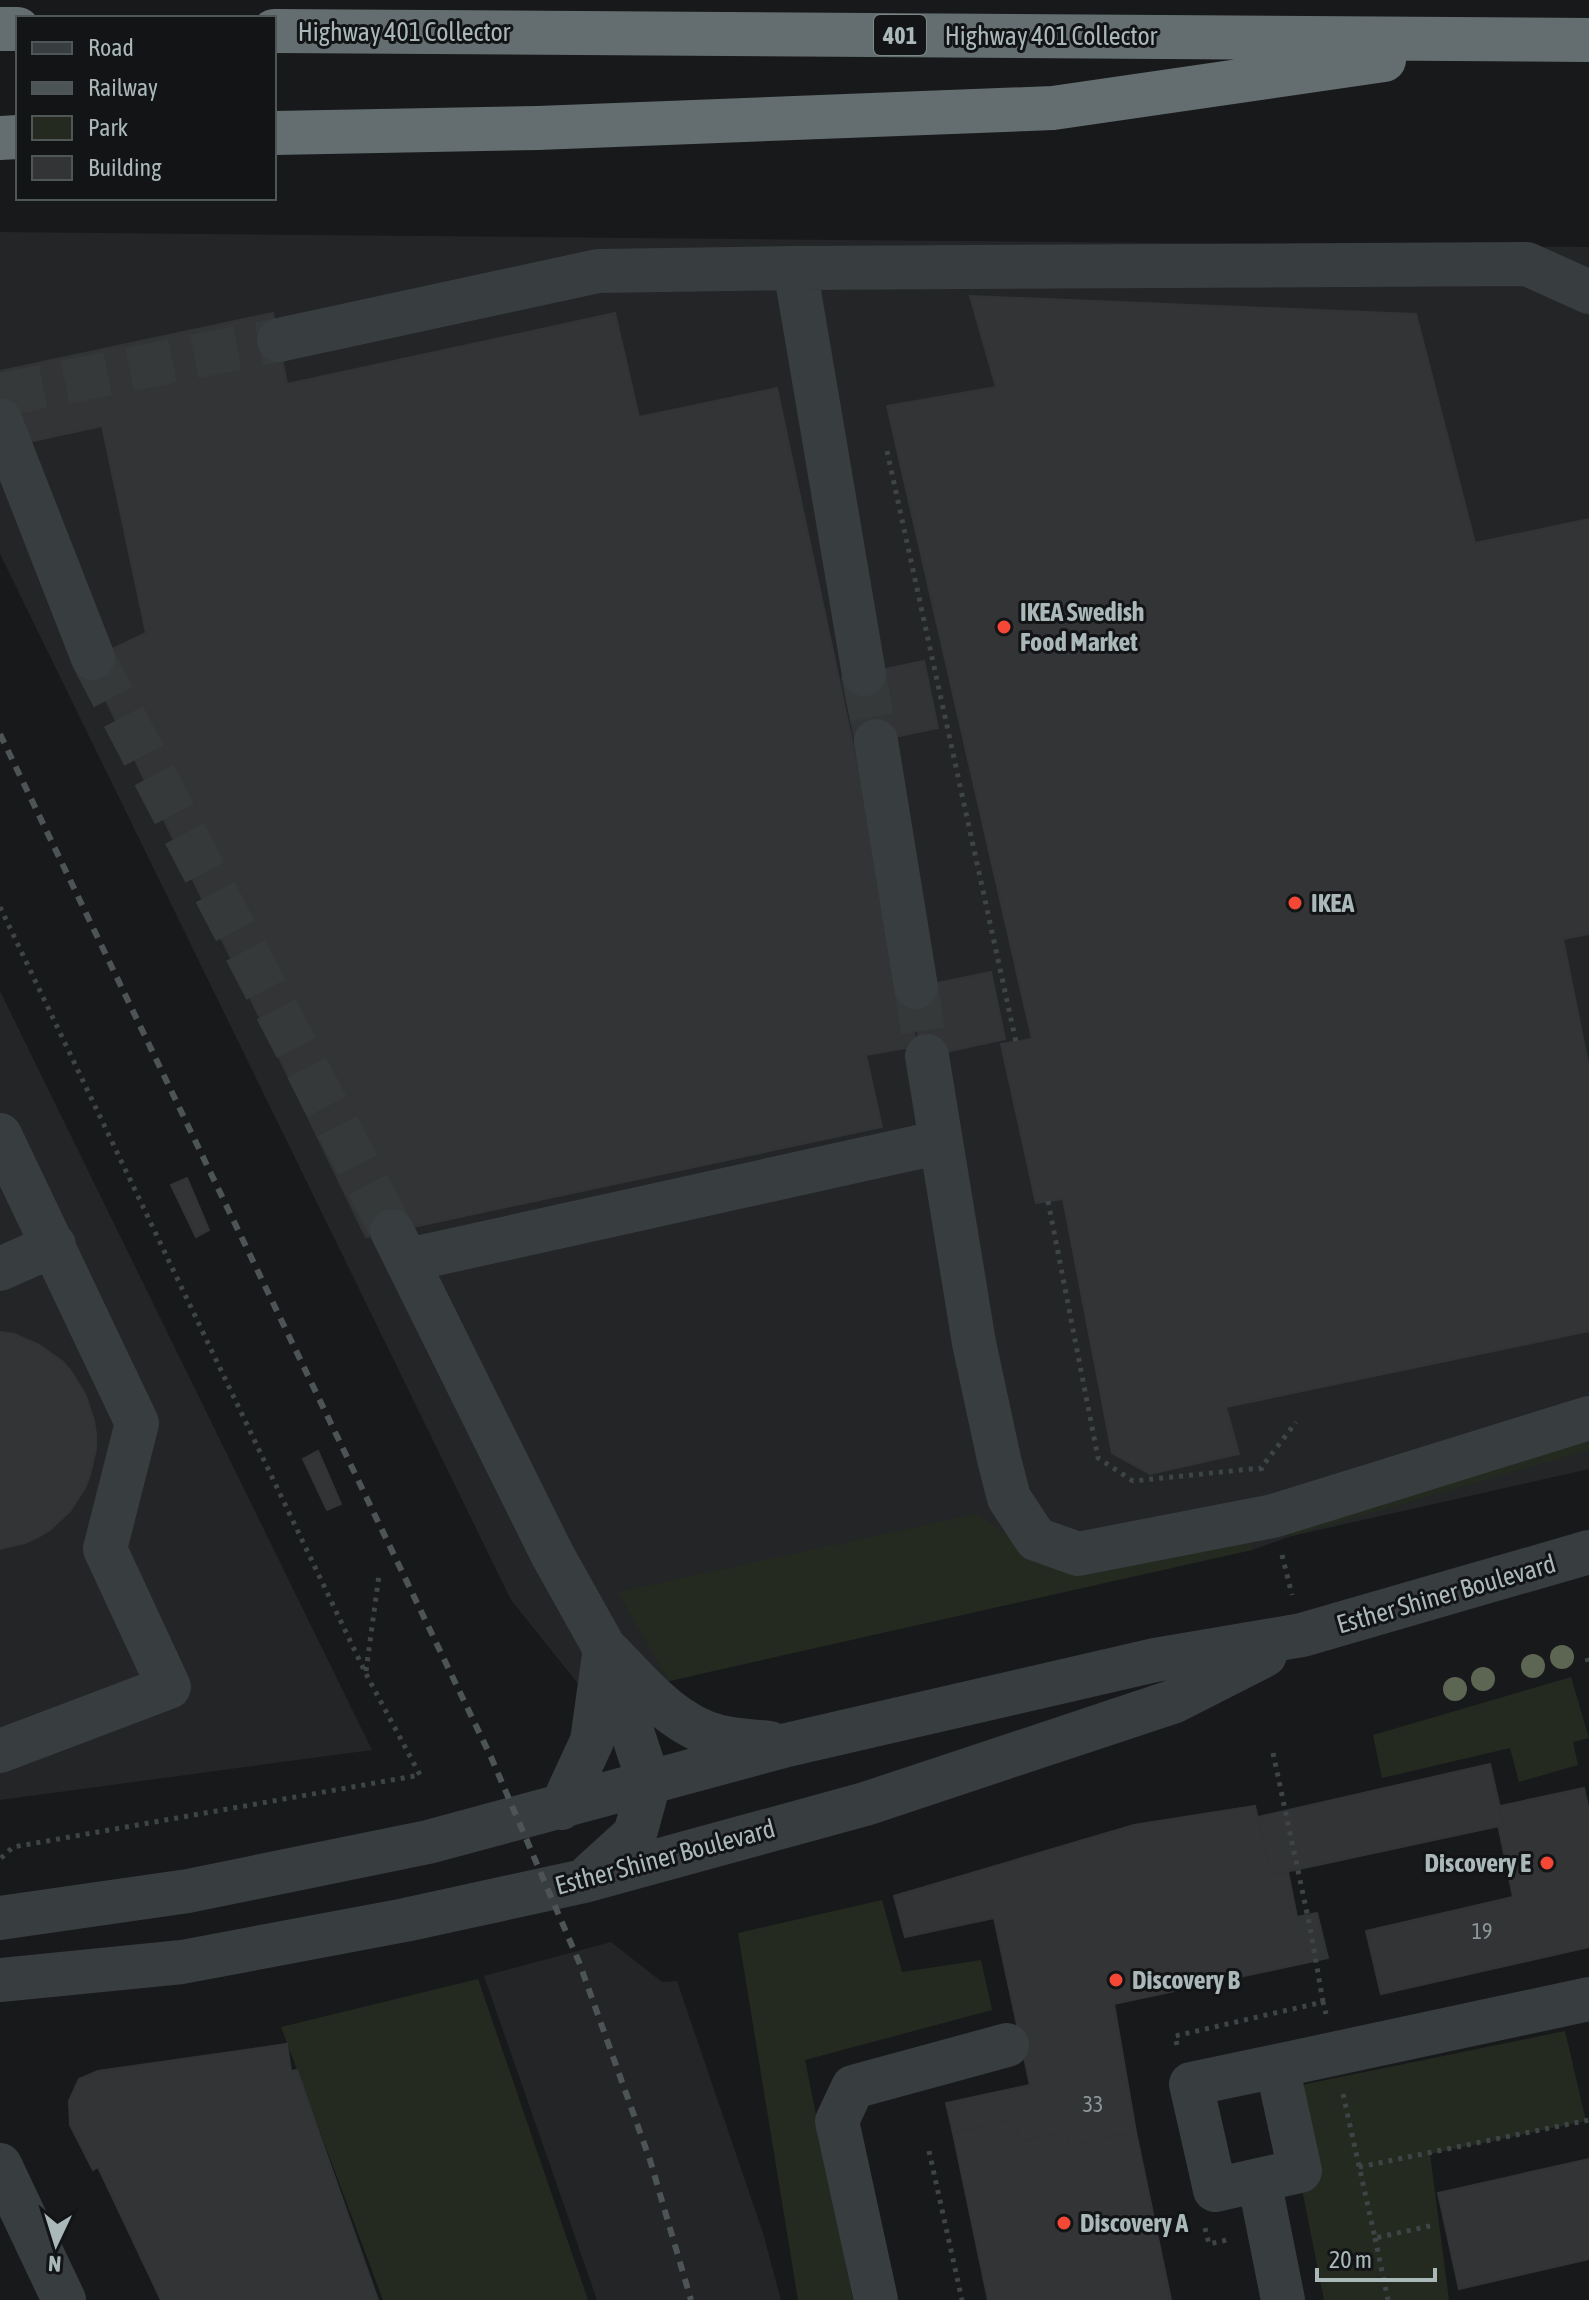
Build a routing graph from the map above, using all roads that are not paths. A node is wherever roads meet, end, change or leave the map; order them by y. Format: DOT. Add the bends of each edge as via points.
graph roads {
  1 [pos="276,31"];
  2 [pos="1527,39"];
  3 [pos="1589,40"];
  4 [pos="276,133"];
  5 [pos="795,268"];
  6 [pos="1589,292"];
  7 [pos="279,340"];
  8 [pos="0,420"];
  9 [pos="93,658"];
  10 [pos="864,674"];
  11 [pos="876,741"];
  12 [pos="916,987"];
  13 [pos="927,1056"];
  14 [pos="0,1135"];
  15 [pos="941,1142"];
  16 [pos="54,1245"];
  17 [pos="0,1269"];
  18 [pos="1589,1418"];
  19 [pos="1589,1552"];
  20 [pos="1302,1635"];
  21 [pos="605,1649"];
  22 [pos="787,1745"];
  23 [pos="0,1751"];
  24 [pos="649,1783"];
  25 [pos="561,1808"];
  26 [pos="584,1881"];
  27 [pos="0,1918"];
  28 [pos="0,1980"];
  29 [pos="1589,1999"];
  30 [pos="1007,2045"];
  31 [pos="1277,2066"];
  32 [pos="0,2165"];
  33 [pos="1259,2180"];
  34 [pos="64,2300"];
  35 [pos="876,2300"];
  36 [pos="1283,2300"];
  1 -- 2 [label="highway, Highway 401 Collector / 401"];
  2 -- 3 [label="highway, Highway 401 Collector / 401"];
  2 -- 4 [label="highway" via="1053,108"];
  5 -- 6 [label="street" via="1527,264"];
  5 -- 7 [label="street" via="598,271"];
  5 -- 10 [label="street"];
  8 -- 9 [label="street"];
  11 -- 12 [label="street"];
  13 -- 15 [label="street"];
  14 -- 16 [label="street"];
  15 -- 18 [label="street" via="999,1459 1009,1498 1036,1539 1078,1554 1273,1516"];
  15 -- 21 [label="street" via="400,1245 552,1554"];
  16 -- 17 [label="street"];
  16 -- 23 [label="street" via="137,1423 105,1549 169,1687"];
  19 -- 20 [label="street, Esther Shiner Boulevard"];
  20 -- 22 [label="street, Esther Shiner Boulevard" via="1155,1660"];
  20 -- 26 [label="street, Esther Shiner Boulevard" via="1175,1701 865,1804"];
  21 -- 22 [label="street" via="693,1727 719,1737"];
  21 -- 24 [label="street"];
  21 -- 25 [label="street" via="592,1741"];
  22 -- 24 [label="street, Esther Shiner Boulevard"];
  24 -- 25 [label="street, Esther Shiner Boulevard"];
  24 -- 26 [label="street" via="635,1834"];
  25 -- 27 [label="street, Esther Shiner Boulevard" via="428,1842 188,1891"];
  26 -- 28 [label="street, Esther Shiner Boulevard" via="182,1962"];
  29 -- 31 [label="street"];
  30 -- 35 [label="street" via="853,2087 837,2121"];
  31 -- 33 [label="street" via="1300,2171"];
  31 -- 33 [label="street" via="1191,2084 1215,2190"];
  32 -- 34 [label="street"];
  33 -- 36 [label="street"];
}
